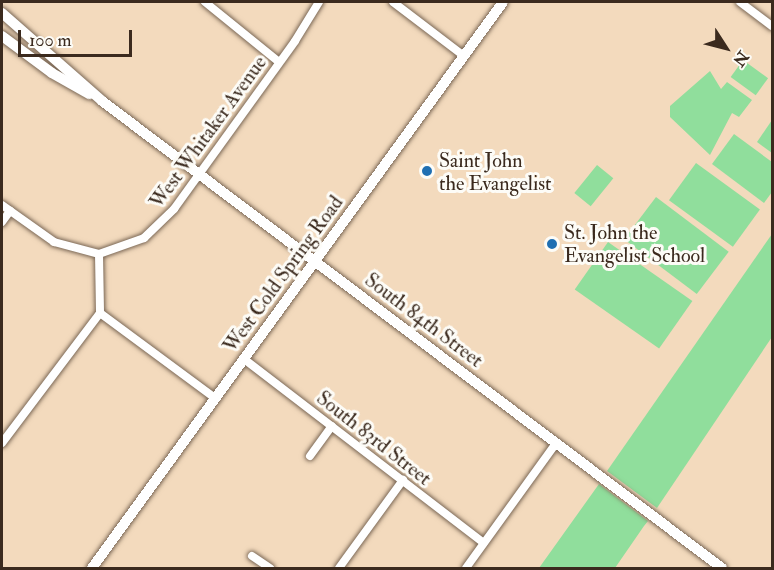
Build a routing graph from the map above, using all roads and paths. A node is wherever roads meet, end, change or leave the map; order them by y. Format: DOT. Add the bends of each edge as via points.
graph roads {
  1 [pos="205,2"];
  2 [pos="319,2"];
  3 [pos="393,2"];
  4 [pos="503,2"];
  5 [pos="740,2"];
  6 [pos="2,13"];
  7 [pos="772,26"];
  8 [pos="2,36"];
  9 [pos="464,56"];
  10 [pos="279,62"];
  11 [pos="102,101"];
  12 [pos="200,174"];
  13 [pos="2,205"];
  14 [pos="10,211"];
  15 [pos="2,222"];
  16 [pos="99,254"];
  17 [pos="315,260"];
  18 [pos="100,313"];
  19 [pos="244,359"];
  20 [pos="215,398"];
  21 [pos="332,426"];
  22 [pos="2,443"];
  23 [pos="555,443"];
  24 [pos="310,456"];
  25 [pos="403,480"];
  26 [pos="484,543"];
  27 [pos="252,556"];
  28 [pos="93,568"];
  29 [pos="270,568"];
  30 [pos="339,568"];
  31 [pos="466,568"];
  32 [pos="722,568"];
  1 -- 10 [label="street"];
  2 -- 10 [label="street, West Whitaker Avenue"];
  3 -- 9 [label="street"];
  4 -- 9 [label="street, West Cold Spring Road"];
  5 -- 7 [label="street"];
  6 -- 11 [label="street, South 84th Street"];
  8 -- 11 [label="street, South 84th Street" via="52,73"];
  9 -- 17 [label="street, West Cold Spring Road"];
  10 -- 12 [label="street, West Whitaker Avenue"];
  11 -- 12 [label="street, South 84th Street"];
  12 -- 16 [label="street, West Whitaker Avenue" via="158,228 133,243"];
  12 -- 17 [label="street, South 84th Street"];
  13 -- 14 [label="street"];
  14 -- 15 [label="street"];
  14 -- 16 [label="street" via="54,242"];
  16 -- 18 [label="street"];
  17 -- 19 [label="street, West Cold Spring Road"];
  17 -- 23 [label="street, South 84th Street"];
  18 -- 20 [label="street"];
  18 -- 22 [label="street"];
  19 -- 20 [label="street, West Cold Spring Road"];
  19 -- 21 [label="street, South 83rd Street"];
  20 -- 28 [label="street, West Cold Spring Road"];
  21 -- 24 [label="street"];
  21 -- 25 [label="street, South 83rd Street"];
  23 -- 26 [label="street"];
  23 -- 32 [label="street, South 84th Street"];
  25 -- 26 [label="street, South 83rd Street"];
  25 -- 30 [label="street"];
  26 -- 31 [label="street"];
  27 -- 29 [label="street"];
}
